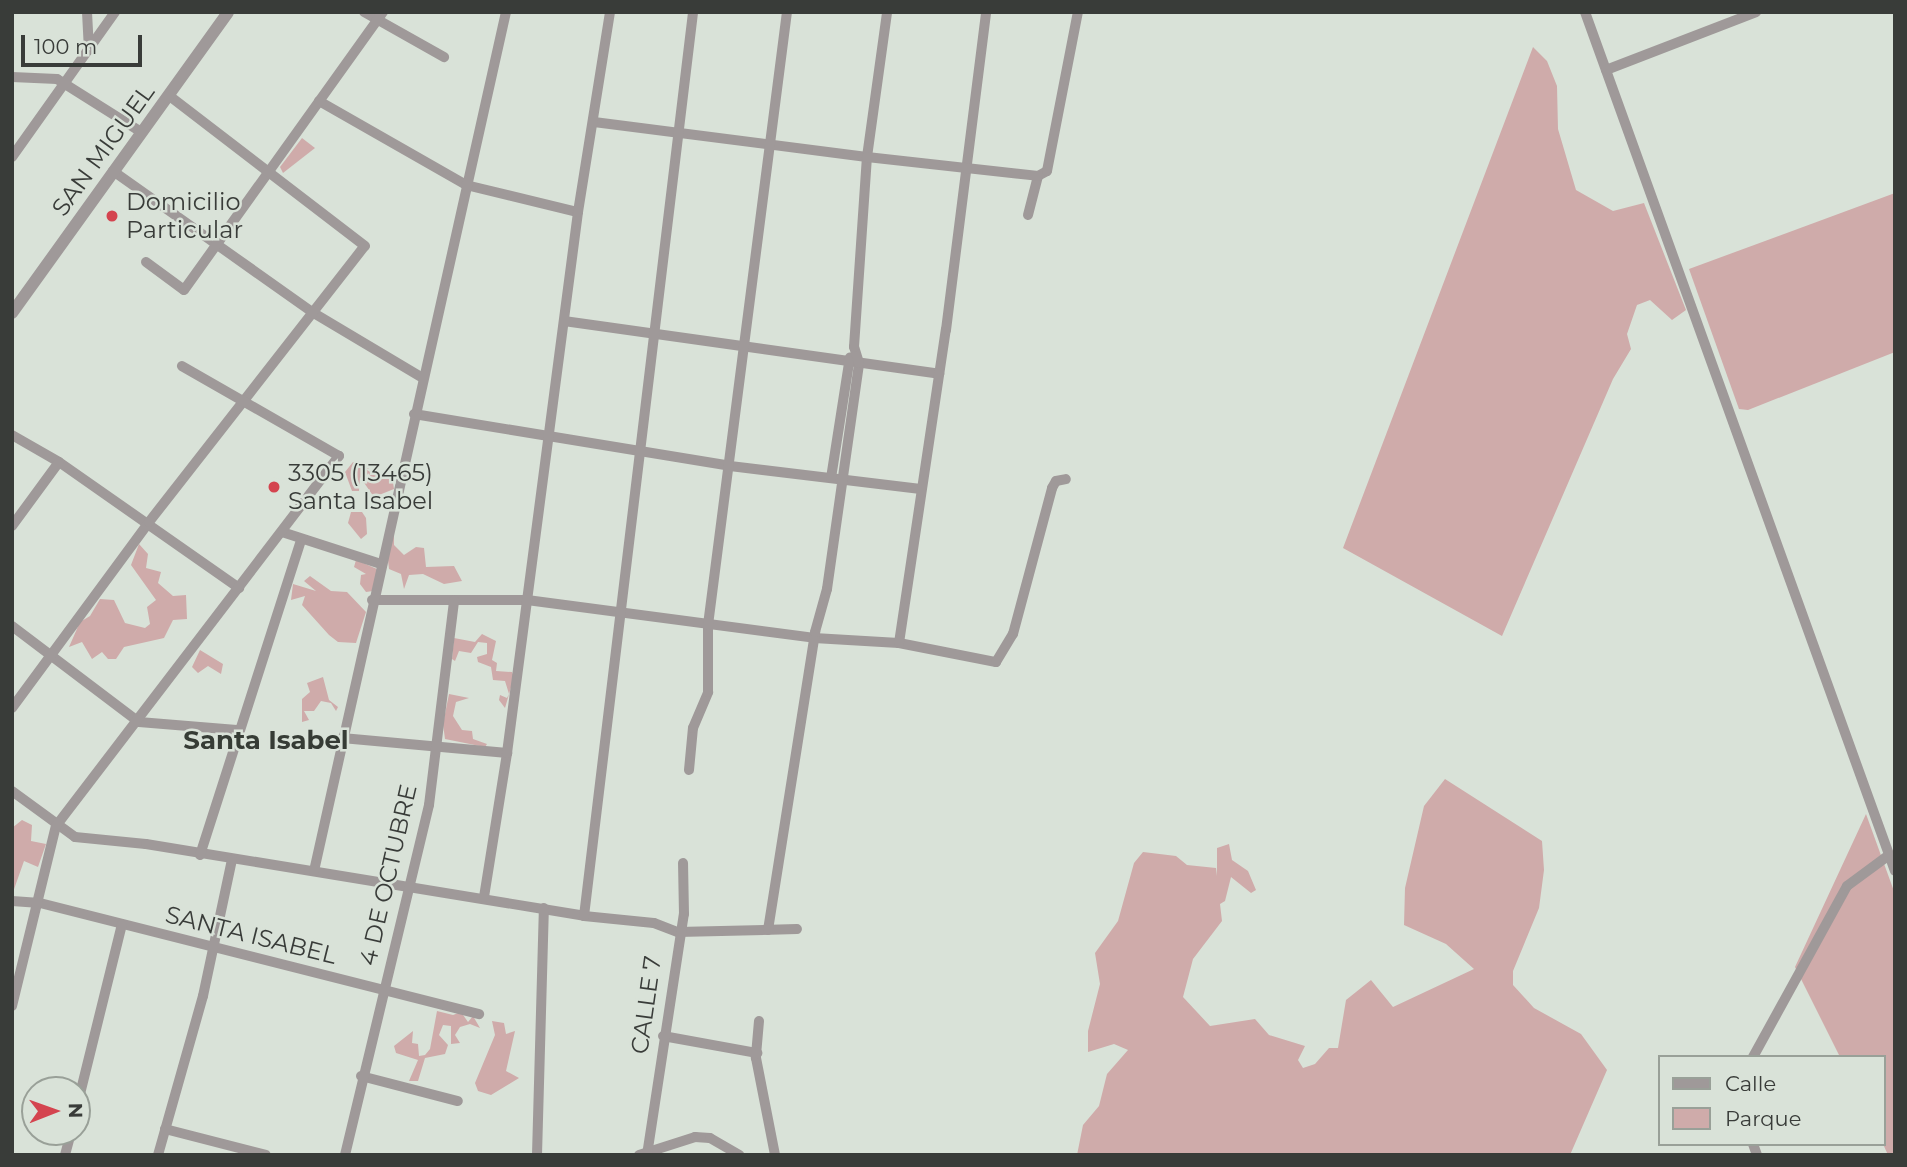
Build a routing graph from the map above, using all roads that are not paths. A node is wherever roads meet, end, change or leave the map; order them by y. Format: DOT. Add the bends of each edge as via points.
graph roads {
  1 [pos="87,12"];
  2 [pos="115,12"];
  3 [pos="228,12"];
  4 [pos="364,12"];
  5 [pos="506,12"];
  6 [pos="610,12"];
  7 [pos="693,12"];
  8 [pos="787,12"];
  9 [pos="887,12"];
  10 [pos="986,12"];
  11 [pos="1076,12"];
  12 [pos="1585,12"];
  13 [pos="1756,12"];
  14 [pos="380,17"];
  15 [pos="89,50"];
  16 [pos="444,57"];
  17 [pos="1606,70"];
  18 [pos="12,77"];
  19 [pos="65,83"];
  20 [pos="168,95"];
  21 [pos="319,101"];
  22 [pos="594,122"];
  23 [pos="141,132"];
  24 [pos="679,133"];
  25 [pos="769,146"];
  26 [pos="12,157"];
  27 [pos="867,158"];
  28 [pos="968,169"];
  29 [pos="268,170"];
  30 [pos="113,172"];
  31 [pos="1038,176"];
  32 [pos="466,185"];
  33 [pos="578,212"];
  34 [pos="1028,215"];
  35 [pos="215,242"];
  36 [pos="146,262"];
  37 [pos="17,295"];
  38 [pos="312,312"];
  39 [pos="12,313"];
  40 [pos="564,321"];
  41 [pos="653,335"];
  42 [pos="744,346"];
  43 [pos="853,362"];
  44 [pos="181,366"];
  45 [pos="939,374"];
  46 [pos="421,377"];
  47 [pos="243,401"];
  48 [pos="414,414"];
  49 [pos="12,435"];
  50 [pos="547,439"];
  51 [pos="640,452"];
  52 [pos="59,461"];
  53 [pos="730,466"];
  54 [pos="837,479"];
  55 [pos="1066,479"];
  56 [pos="921,489"];
  57 [pos="149,522"];
  58 [pos="12,526"];
  59 [pos="282,532"];
  60 [pos="301,540"];
  61 [pos="381,564"];
  62 [pos="239,588"];
  63 [pos="373,600"];
  64 [pos="527,600"];
  65 [pos="454,601"];
  66 [pos="620,610"];
  67 [pos="708,625"];
  68 [pos="12,626"];
  69 [pos="814,638"];
  70 [pos="900,643"];
  71 [pos="51,657"];
  72 [pos="12,708"];
  73 [pos="139,722"];
  74 [pos="237,730"];
  75 [pos="342,738"];
  76 [pos="437,747"];
  77 [pos="508,753"];
  78 [pos="688,770"];
  79 [pos="12,791"];
  80 [pos="56,826"];
  81 [pos="200,855"];
  82 [pos="1889,855"];
  83 [pos="232,860"];
  84 [pos="683,863"];
  85 [pos="314,871"];
  86 [pos="1895,871"];
  87 [pos="410,885"];
  88 [pos="484,897"];
  89 [pos="12,901"];
  90 [pos="35,902"];
  91 [pos="544,908"];
  92 [pos="584,916"];
  93 [pos="122,924"];
  94 [pos="797,929"];
  95 [pos="768,930"];
  96 [pos="678,932"];
  97 [pos="211,945"];
  98 [pos="381,991"];
  99 [pos="12,1006"];
  100 [pos="479,1014"];
  101 [pos="759,1021"];
  102 [pos="663,1036"];
  103 [pos="757,1053"];
  104 [pos="1754,1055"];
  105 [pos="84,1076"];
  106 [pos="361,1076"];
  107 [pos="458,1101"];
  108 [pos="165,1129"];
  109 [pos="644,1154"];
  110 [pos="158,1155"];
  111 [pos="266,1155"];
  112 [pos="345,1155"];
  113 [pos="537,1155"];
  114 [pos="739,1155"];
  115 [pos="775,1155"];
  1 -- 15 [label="street"];
  2 -- 15 [label="street"];
  3 -- 20 [label="street, SAN MIGUEL"];
  4 -- 14 [label="street"];
  5 -- 32 [label="street"];
  6 -- 22 [label="street"];
  7 -- 24 [label="street"];
  8 -- 25 [label="street"];
  9 -- 27 [label="street"];
  10 -- 28 [label="street"];
  11 -- 31 [label="street" via="1047,171"];
  12 -- 17 [label="street"];
  13 -- 17 [label="street"];
  14 -- 16 [label="street"];
  14 -- 21 [label="street"];
  15 -- 19 [label="street"];
  17 -- 82 [label="street"];
  18 -- 19 [label="street" via="46,77"];
  19 -- 23 [label="street"];
  19 -- 26 [label="street"];
  20 -- 23 [label="street, SAN MIGUEL"];
  20 -- 29 [label="street"];
  21 -- 29 [label="street"];
  21 -- 32 [label="street"];
  22 -- 24 [label="street"];
  22 -- 33 [label="street"];
  23 -- 30 [label="street, SAN MIGUEL"];
  24 -- 25 [label="street"];
  24 -- 41 [label="street"];
  25 -- 27 [label="street"];
  25 -- 42 [label="street"];
  27 -- 28 [label="street"];
  27 -- 43 [label="street"];
  28 -- 31 [label="street"];
  28 -- 45 [label="street"];
  29 -- 35 [label="street"];
  29 -- 38 [label="street" via="365,246"];
  30 -- 35 [label="street"];
  30 -- 37 [label="street, SAN MIGUEL"];
  31 -- 34 [label="street"];
  32 -- 33 [label="street"];
  32 -- 46 [label="street"];
  33 -- 40 [label="street"];
  35 -- 36 [label="street" via="184,290"];
  35 -- 38 [label="street"];
  37 -- 39 [label="street, SAN MIGUEL"];
  38 -- 46 [label="street"];
  38 -- 47 [label="street"];
  40 -- 41 [label="street"];
  40 -- 50 [label="street"];
  41 -- 42 [label="street"];
  41 -- 51 [label="street"];
  42 -- 43 [label="street"];
  42 -- 53 [label="street"];
  43 -- 45 [label="street"];
  43 -- 54 [label="street"];
  44 -- 47 [label="street"];
  45 -- 56 [label="street"];
  46 -- 48 [label="street"];
  47 -- 57 [label="street"];
  47 -- 59 [label="street" via="338,456"];
  48 -- 50 [label="street"];
  48 -- 61 [label="street"];
  49 -- 52 [label="street"];
  50 -- 51 [label="street"];
  50 -- 64 [label="street"];
  51 -- 53 [label="street"];
  51 -- 66 [label="street"];
  52 -- 57 [label="street"];
  52 -- 58 [label="street"];
  53 -- 54 [label="street"];
  53 -- 67 [label="street"];
  54 -- 56 [label="street"];
  54 -- 69 [label="street" via="827,589"];
  55 -- 70 [label="street" via="1056,481 1052,488 1003,656 988,663"];
  56 -- 70 [label="street"];
  57 -- 62 [label="street"];
  57 -- 71 [label="street"];
  59 -- 60 [label="street"];
  59 -- 62 [label="street"];
  60 -- 61 [label="street"];
  60 -- 74 [label="street"];
  61 -- 63 [label="street"];
  62 -- 73 [label="street"];
  63 -- 65 [label="street"];
  63 -- 75 [label="street"];
  64 -- 65 [label="street"];
  64 -- 66 [label="street"];
  64 -- 77 [label="street"];
  65 -- 76 [label="street, 4 DE OCTUBRE"];
  66 -- 67 [label="street"];
  66 -- 92 [label="street"];
  67 -- 69 [label="street"];
  67 -- 78 [label="street" via="708,692 693,728"];
  68 -- 71 [label="street"];
  69 -- 70 [label="street"];
  69 -- 95 [label="street"];
  71 -- 72 [label="street"];
  71 -- 73 [label="street"];
  73 -- 74 [label="street"];
  73 -- 80 [label="street"];
  74 -- 81 [label="street"];
  75 -- 76 [label="street"];
  75 -- 85 [label="street"];
  76 -- 77 [label="street"];
  76 -- 87 [label="street, 4 DE OCTUBRE"];
  77 -- 88 [label="street"];
  79 -- 80 [label="street"];
  80 -- 81 [label="street" via="75,837"];
  80 -- 90 [label="street"];
  81 -- 83 [label="street"];
  82 -- 86 [label="street"];
  82 -- 104 [label="street" via="1847,886"];
  83 -- 85 [label="street"];
  83 -- 97 [label="street"];
  84 -- 96 [label="street, CALLE 7" via="684,915"];
  85 -- 87 [label="street"];
  87 -- 88 [label="street"];
  87 -- 98 [label="street, 4 DE OCTUBRE"];
  88 -- 91 [label="street"];
  89 -- 90 [label="street, SANTA ISABEL"];
  90 -- 93 [label="street, SANTA ISABEL"];
  90 -- 99 [label="street"];
  91 -- 92 [label="street"];
  91 -- 113 [label="street"];
  92 -- 96 [label="street" via="654,923"];
  93 -- 97 [label="street, SANTA ISABEL"];
  93 -- 105 [label="street"];
  94 -- 95 [label="street"];
  95 -- 96 [label="street"];
  96 -- 102 [label="street, CALLE 7"];
  97 -- 98 [label="street, SANTA ISABEL"];
  97 -- 108 [label="street" via="203,996"];
  98 -- 100 [label="street, SANTA ISABEL"];
  98 -- 106 [label="street, 4 DE OCTUBRE"];
  101 -- 103 [label="street"];
  102 -- 103 [label="street"];
  102 -- 109 [label="street, CALLE 7"];
  103 -- 115 [label="street"];
  106 -- 107 [label="street"];
  106 -- 112 [label="street, 4 DE OCTUBRE"];
  108 -- 110 [label="street"];
  108 -- 111 [label="street"];
  109 -- 114 [label="street" via="695,1137 710,1138"];
}
